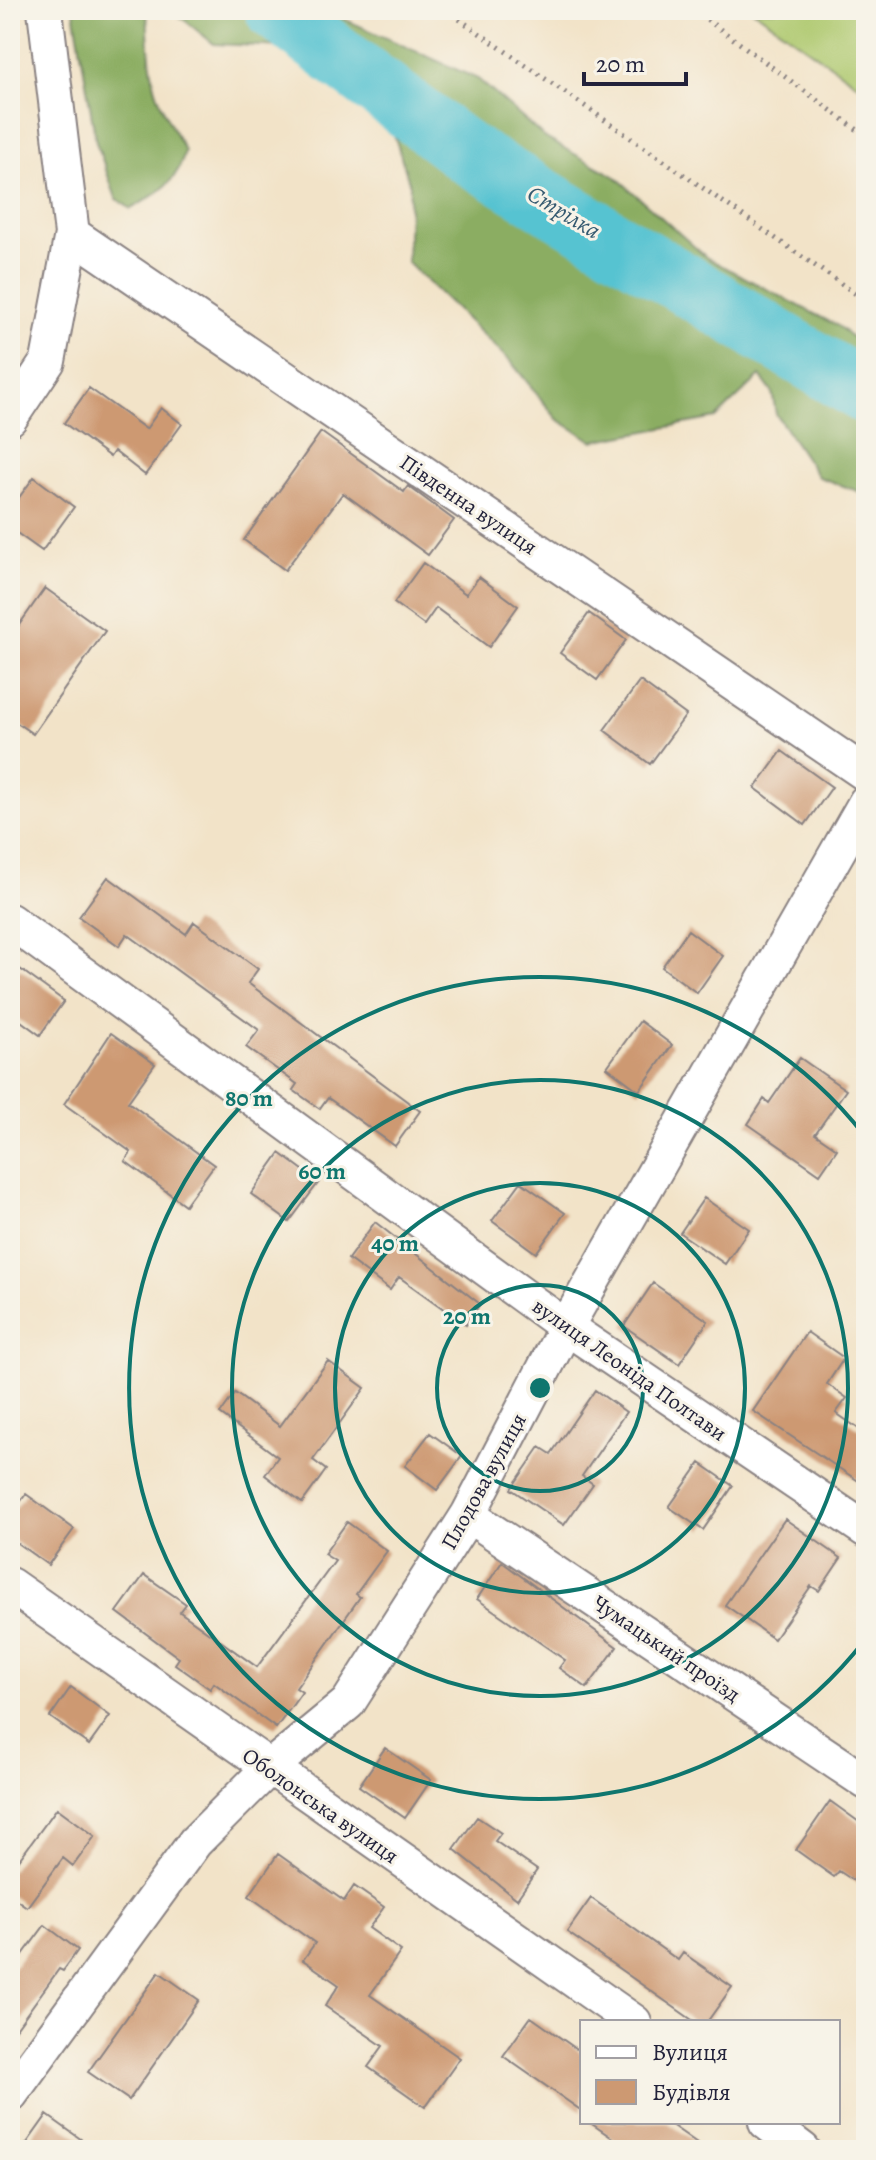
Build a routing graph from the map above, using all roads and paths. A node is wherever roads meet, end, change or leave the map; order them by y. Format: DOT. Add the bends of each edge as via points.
graph roads {
  1 [pos="45,10"];
  2 [pos="446,10"];
  3 [pos="694,10"];
  4 [pos="866,136"];
  5 [pos="72,234"];
  6 [pos="866,301"];
  7 [pos="10,418"];
  8 [pos="866,774"];
  9 [pos="866,802"];
  10 [pos="10,921"];
  11 [pos="566,1327"];
  12 [pos="468,1515"];
  13 [pos="866,1530"];
  14 [pos="10,1585"];
  15 [pos="268,1769"];
  16 [pos="866,1782"];
  17 [pos="631,2020"];
  18 [pos="10,2095"];
  19 [pos="769,2124"];
  20 [pos="803,2150"];
  1 -- 5 [label="street"];
  2 -- 6 [label="path"];
  3 -- 4 [label="path"];
  5 -- 7 [label="street" via="48,361"];
  5 -- 8 [label="street, Південна вулиця"];
  9 -- 11 [label="street, Плодова вулиця"];
  10 -- 11 [label="street, вулиця Леоніда Полтави"];
  11 -- 12 [label="street, Плодова вулиця"];
  11 -- 13 [label="street, вулиця Леоніда Полтави"];
  12 -- 15 [label="street, Плодова вулиця" via="348,1703"];
  12 -- 16 [label="street, Чумацький проїзд"];
  14 -- 15 [label="street, Оболонська вулиця"];
  15 -- 17 [label="street, Оболонська вулиця"];
  15 -- 18 [label="street, Плодова вулиця" via="195,1842"];
  19 -- 20 [label="street"];
}
